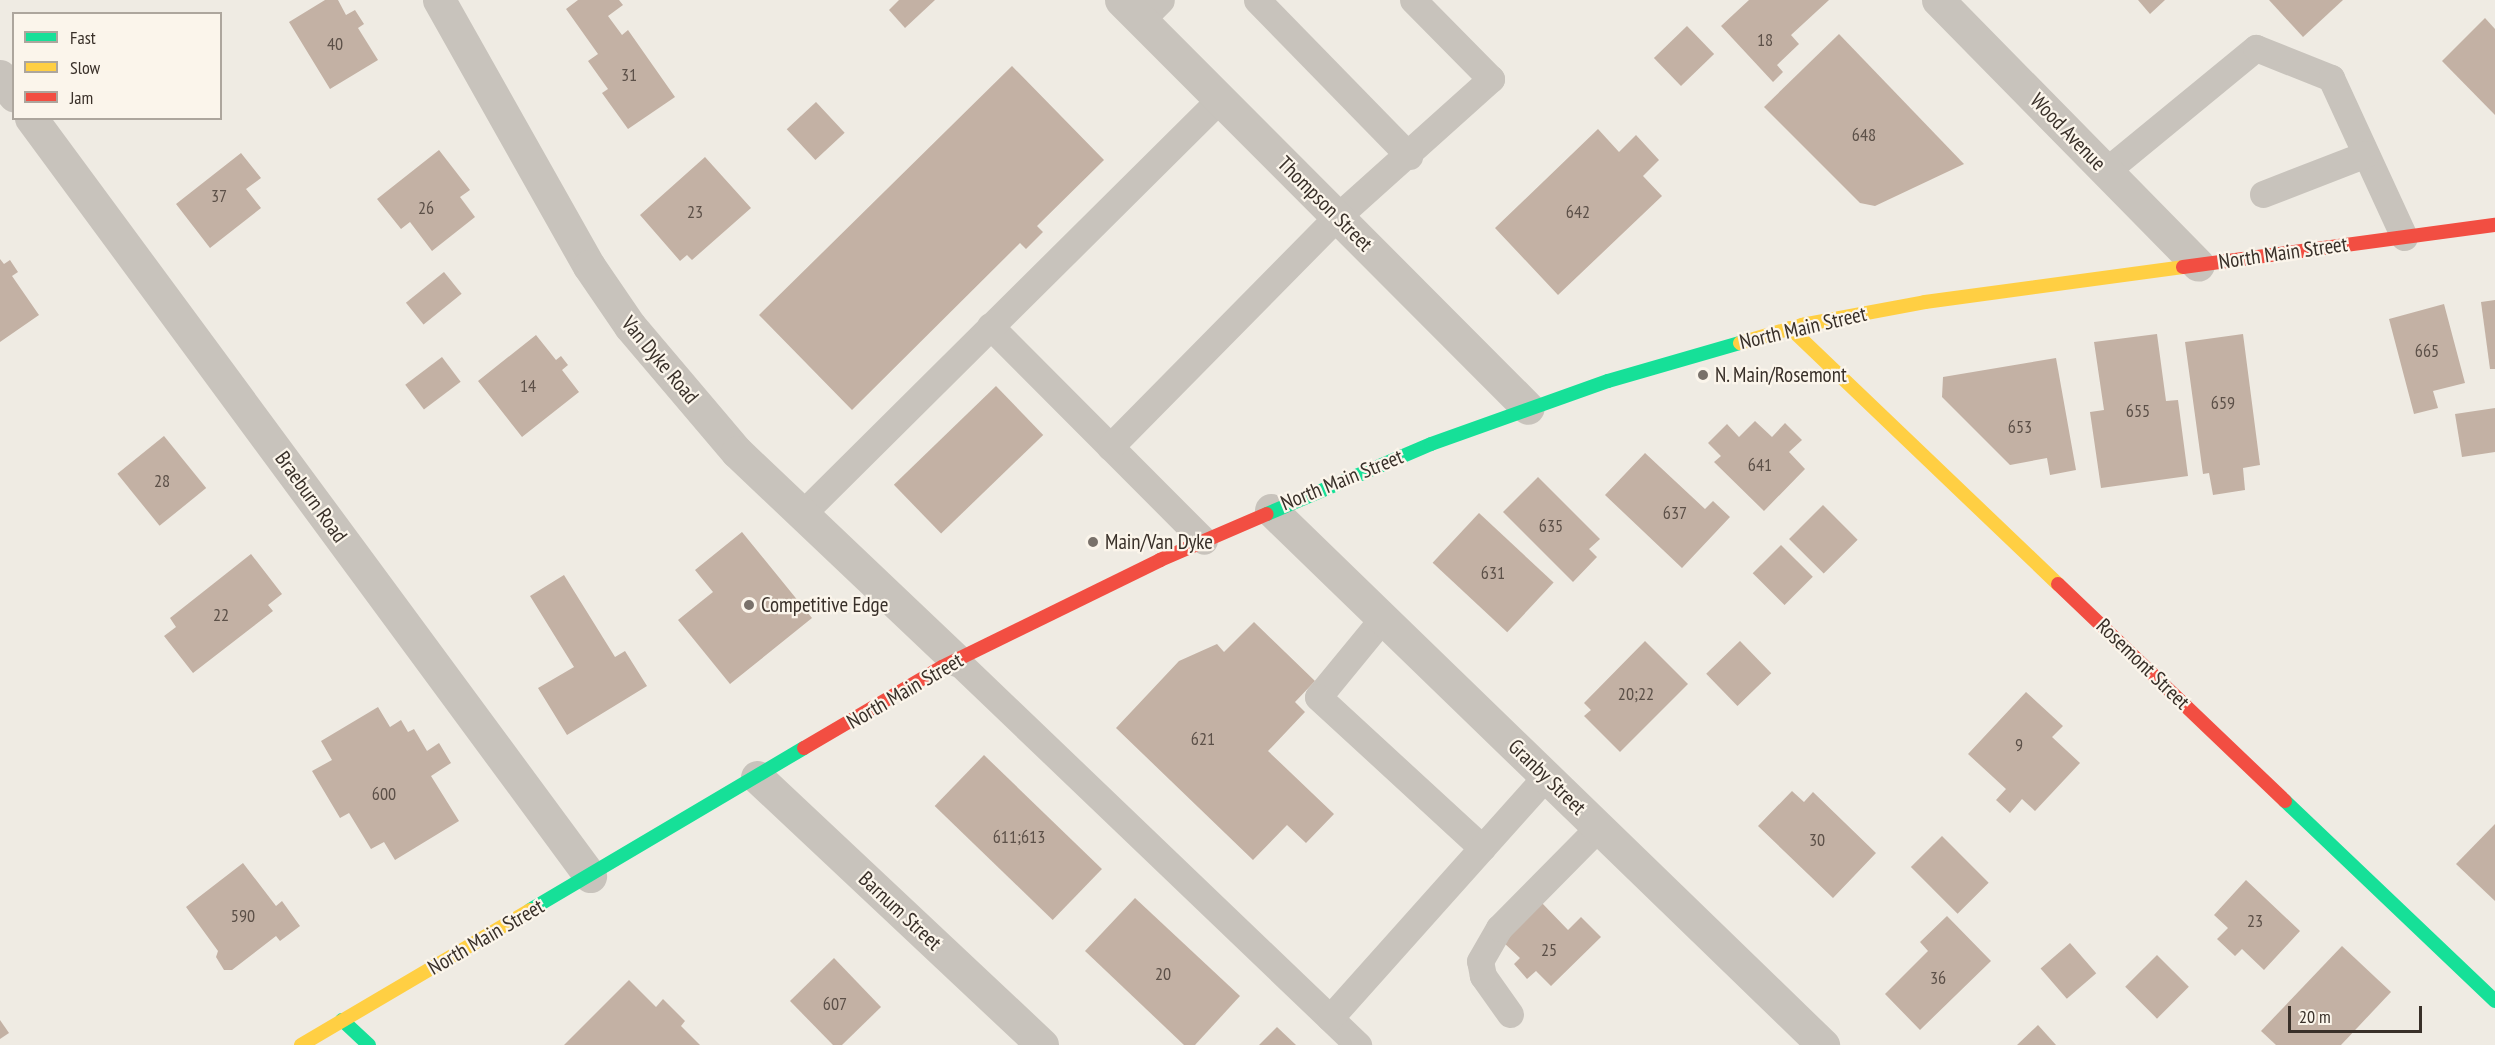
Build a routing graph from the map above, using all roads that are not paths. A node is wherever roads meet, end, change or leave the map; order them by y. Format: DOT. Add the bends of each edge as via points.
graph roads {
  1 [pos="439,0"];
  2 [pos="1257,0"];
  3 [pos="1413,0"];
  4 [pos="1938,0"];
  5 [pos="1141,7"];
  6 [pos="0,76"];
  7 [pos="12,92"];
  8 [pos="1220,99"];
  9 [pos="32,120"];
  10 [pos="2366,154"];
  11 [pos="1408,156"];
  12 [pos="2106,171"];
  13 [pos="2264,194"];
  14 [pos="1337,216"];
  15 [pos="2495,225"];
  16 [pos="2404,237"];
  17 [pos="2198,265"];
  18 [pos="990,326"];
  19 [pos="1790,328"];
  20 [pos="1528,408"];
  21 [pos="1110,447"];
  22 [pos="1272,510"];
  23 [pos="802,514"];
  24 [pos="1204,541"];
  25 [pos="1383,618"];
  26 [pos="956,660"];
  27 [pos="1546,776"];
  28 [pos="757,777"];
  29 [pos="1599,827"];
  30 [pos="1482,848"];
  31 [pos="590,876"];
  32 [pos="2495,1001"];
  33 [pos="1510,1014"];
  34 [pos="1330,1018"];
  35 [pos="342,1020"];
  36 [pos="301,1045"];
  37 [pos="369,1045"];
  38 [pos="1042,1045"];
  39 [pos="1358,1045"];
  40 [pos="1823,1045"];
  1 -- 23 [label="street, Van Dyke Road" via="615,306 736,452"];
  2 -- 11 [label="lane"];
  3 -- 11 [label="lane" via="1491,79"];
  4 -- 12 [label="street, Wood Avenue"];
  5 -- 8 [label="street, Thompson Street"];
  6 -- 7 [label="street"];
  8 -- 14 [label="street, Thompson Street"];
  8 -- 18 [label="lane"];
  9 -- 31 [label="street, Braeburn Road"];
  10 -- 12 [label="lane" via="2331,78 2256,48"];
  10 -- 13 [label="lane"];
  10 -- 16 [label="lane"];
  11 -- 14 [label="lane"];
  12 -- 17 [label="street, Wood Avenue"];
  14 -- 20 [label="street, Thompson Street"];
  14 -- 21 [label="lane"];
  15 -- 16 [label="main road, North Main Street"];
  16 -- 17 [label="main road, North Main Street"];
  17 -- 19 [label="main road, North Main Street" via="1925,302"];
  18 -- 21 [label="lane"];
  18 -- 23 [label="lane"];
  19 -- 20 [label="main road, North Main Street" via="1694,354"];
  19 -- 32 [label="main road, Rosemont Street"];
  20 -- 22 [label="main road, North Main Street"];
  21 -- 24 [label="lane"];
  22 -- 24 [label="main road, North Main Street"];
  22 -- 25 [label="street, Granby Street"];
  23 -- 26 [label="street, Van Dyke Road"];
  24 -- 26 [label="main road, North Main Street"];
  25 -- 27 [label="street, Granby Street"];
  25 -- 30 [label="lane" via="1318,697"];
  26 -- 28 [label="main road, North Main Street"];
  26 -- 34 [label="lane"];
  27 -- 29 [label="street, Granby Street"];
  27 -- 30 [label="lane"];
  28 -- 31 [label="main road, North Main Street"];
  28 -- 38 [label="street, Barnum Street"];
  29 -- 33 [label="lane" via="1499,928 1479,961 1483,976"];
  29 -- 40 [label="street, Granby Street"];
  30 -- 34 [label="lane"];
  31 -- 35 [label="main road, North Main Street"];
  34 -- 39 [label="lane"];
  35 -- 36 [label="main road, North Main Street"];
  35 -- 37 [label="main road"];
}
